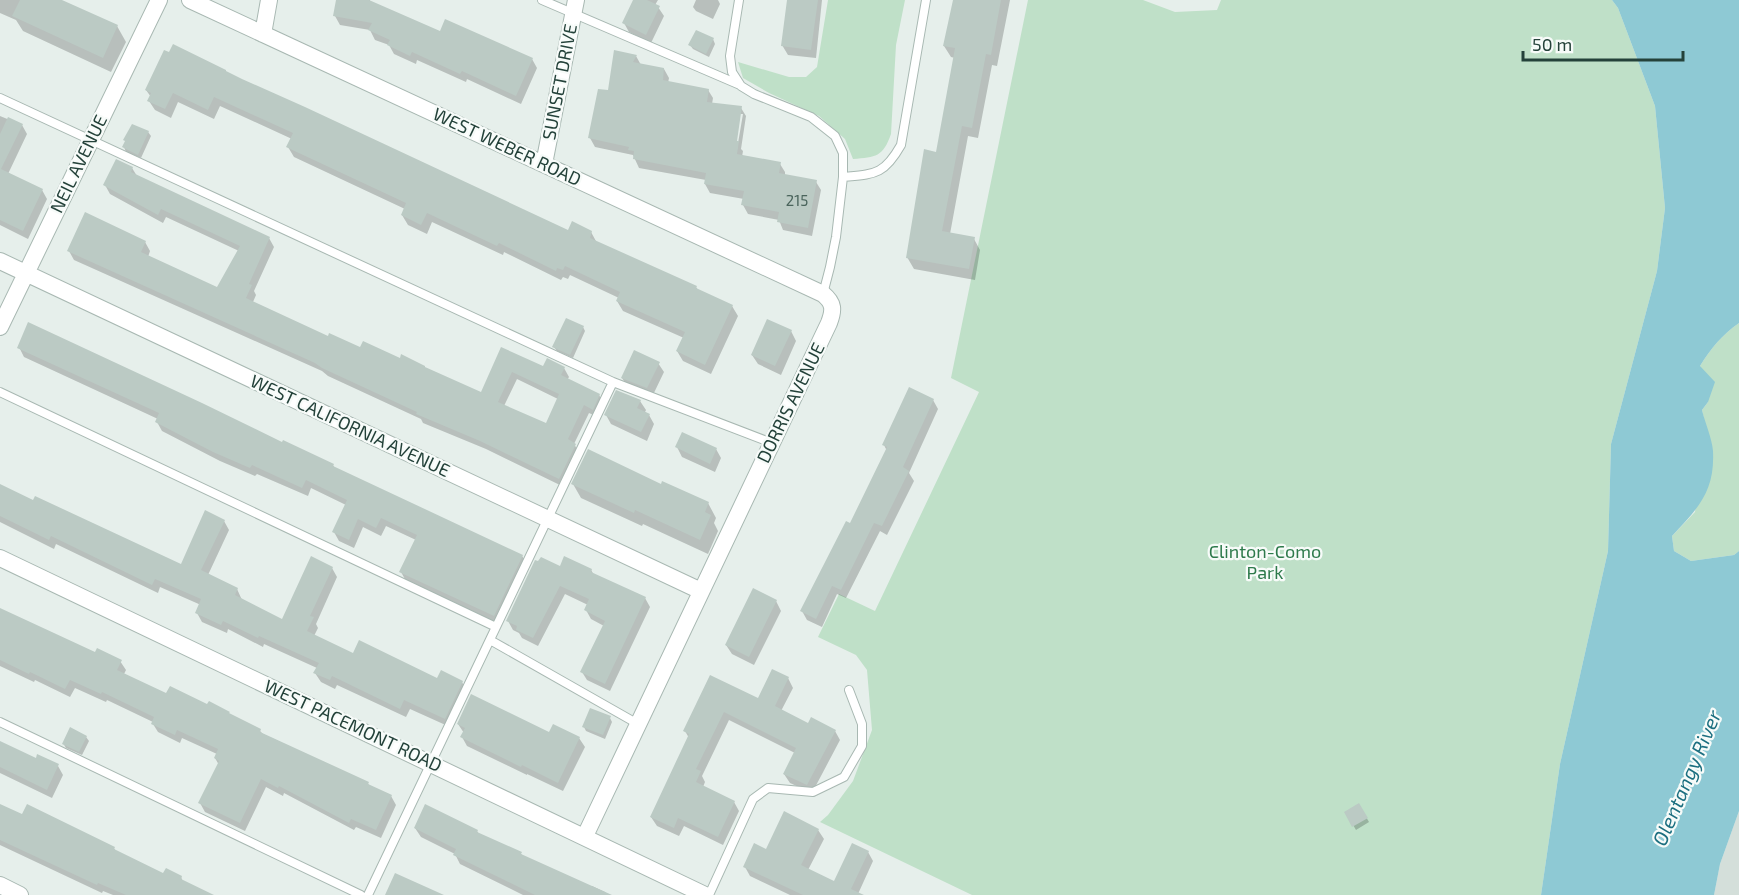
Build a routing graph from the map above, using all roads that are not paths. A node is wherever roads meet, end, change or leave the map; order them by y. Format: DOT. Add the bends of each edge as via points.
graph roads {
  1 [pos="159,0"];
  2 [pos="190,0"];
  3 [pos="269,0"];
  4 [pos="542,0"];
  5 [pos="739,0"];
  6 [pos="926,0"];
  7 [pos="575,7"];
  8 [pos="263,34"];
  9 [pos="741,86"];
  10 [pos="0,98"];
  11 [pos="91,140"];
  12 [pos="544,164"];
  13 [pos="843,177"];
  14 [pos="0,261"];
  15 [pos="26,273"];
  16 [pos="823,294"];
  17 [pos="0,327"];
  18 [pos="613,382"];
  19 [pos="0,392"];
  20 [pos="772,443"];
  21 [pos="548,519"];
  22 [pos="0,558"];
  23 [pos="701,591"];
  24 [pos="496,627"];
  25 [pos="490,640"];
  26 [pos="849,690"];
  27 [pos="0,722"];
  28 [pos="638,724"];
  29 [pos="431,763"];
  30 [pos="585,836"];
  31 [pos="0,885"];
  32 [pos="20,895"];
  33 [pos="361,895"];
  34 [pos="368,895"];
  35 [pos="707,895"];
  1 -- 11 [label="street, NEIL AVENUE"];
  2 -- 8 [label="street, WEST WEBER ROAD"];
  3 -- 8 [label="street"];
  4 -- 7 [label="lane"];
  5 -- 9 [label="lane" via="730,56 732,72"];
  6 -- 13 [label="lane" via="901,145 884,170"];
  7 -- 9 [label="lane"];
  7 -- 12 [label="street, SUNSET DRIVE"];
  8 -- 12 [label="street, WEST WEBER ROAD"];
  9 -- 13 [label="lane" via="811,117 835,136 843,153"];
  10 -- 11 [label="lane"];
  11 -- 15 [label="street, NEIL AVENUE"];
  11 -- 18 [label="lane"];
  12 -- 16 [label="street, WEST WEBER ROAD"];
  13 -- 16 [label="lane" via="836,237"];
  14 -- 15 [label="street, WEST CALIFORNIA AVENUE"];
  15 -- 17 [label="street, NEIL AVENUE"];
  15 -- 21 [label="street, WEST CALIFORNIA AVENUE"];
  16 -- 20 [label="street, DORRIS AVENUE" via="830,299 833,314"];
  18 -- 20 [label="lane"];
  18 -- 21 [label="lane"];
  19 -- 24 [label="lane"];
  20 -- 23 [label="street, DORRIS AVENUE"];
  21 -- 23 [label="street, WEST CALIFORNIA AVENUE"];
  21 -- 24 [label="lane"];
  22 -- 29 [label="street, WEST PACEMONT ROAD"];
  23 -- 28 [label="street, DORRIS AVENUE"];
  24 -- 25 [label="lane"];
  25 -- 28 [label="lane"];
  25 -- 29 [label="lane"];
  26 -- 35 [label="lane" via="862,724 862,746 844,777 813,792 768,788 753,799"];
  27 -- 33 [label="lane"];
  28 -- 30 [label="street, DORRIS AVENUE"];
  29 -- 30 [label="street, WEST PACEMONT ROAD"];
  29 -- 34 [label="lane"];
  30 -- 35 [label="street, WEST PACEMONT ROAD"];
  31 -- 32 [label="street"];
}
